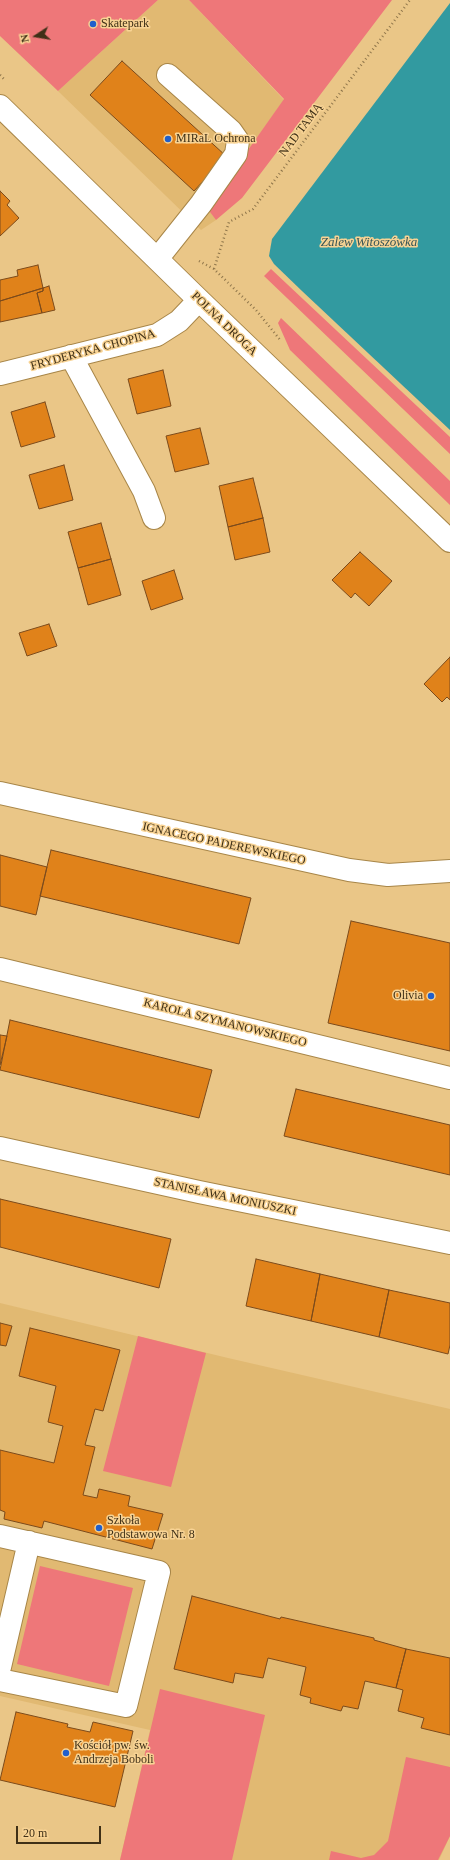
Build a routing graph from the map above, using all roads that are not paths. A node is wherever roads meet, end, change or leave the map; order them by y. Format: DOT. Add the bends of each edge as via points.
graph roads {
  1 [pos="168,75"];
  2 [pos="0,106"];
  3 [pos="158,258"];
  4 [pos="199,300"];
  5 [pos="71,356"];
  6 [pos="0,374"];
  7 [pos="154,518"];
  8 [pos="450,541"];
  9 [pos="0,793"];
  10 [pos="450,872"];
  11 [pos="0,969"];
  12 [pos="450,1078"];
  13 [pos="0,1148"];
  14 [pos="450,1244"];
  15 [pos="0,1536"];
  16 [pos="28,1542"];
  17 [pos="0,1668"];
  18 [pos="0,1680"];
  1 -- 3 [label="street" via="230,130 238,141 233,159"];
  2 -- 3 [label="street, POLNA DROGA"];
  3 -- 4 [label="street, POLNA DROGA"];
  4 -- 5 [label="street, FRYDERYKA CHOPINA" via="179,321 157,335"];
  4 -- 8 [label="street, POLNA DROGA"];
  5 -- 6 [label="street, FRYDERYKA CHOPINA"];
  5 -- 7 [label="street" via="144,491"];
  9 -- 10 [label="street, IGNACEGO PADEREWSKIEGO" via="349,870 388,875"];
  11 -- 12 [label="street, KAROLA SZYMANOWSKIEGO"];
  13 -- 14 [label="street, STANISŁAWA MONIUSZKI"];
  15 -- 16 [label="street"];
  16 -- 17 [label="street"];
  16 -- 18 [label="street" via="159,1572 126,1706"];
}
